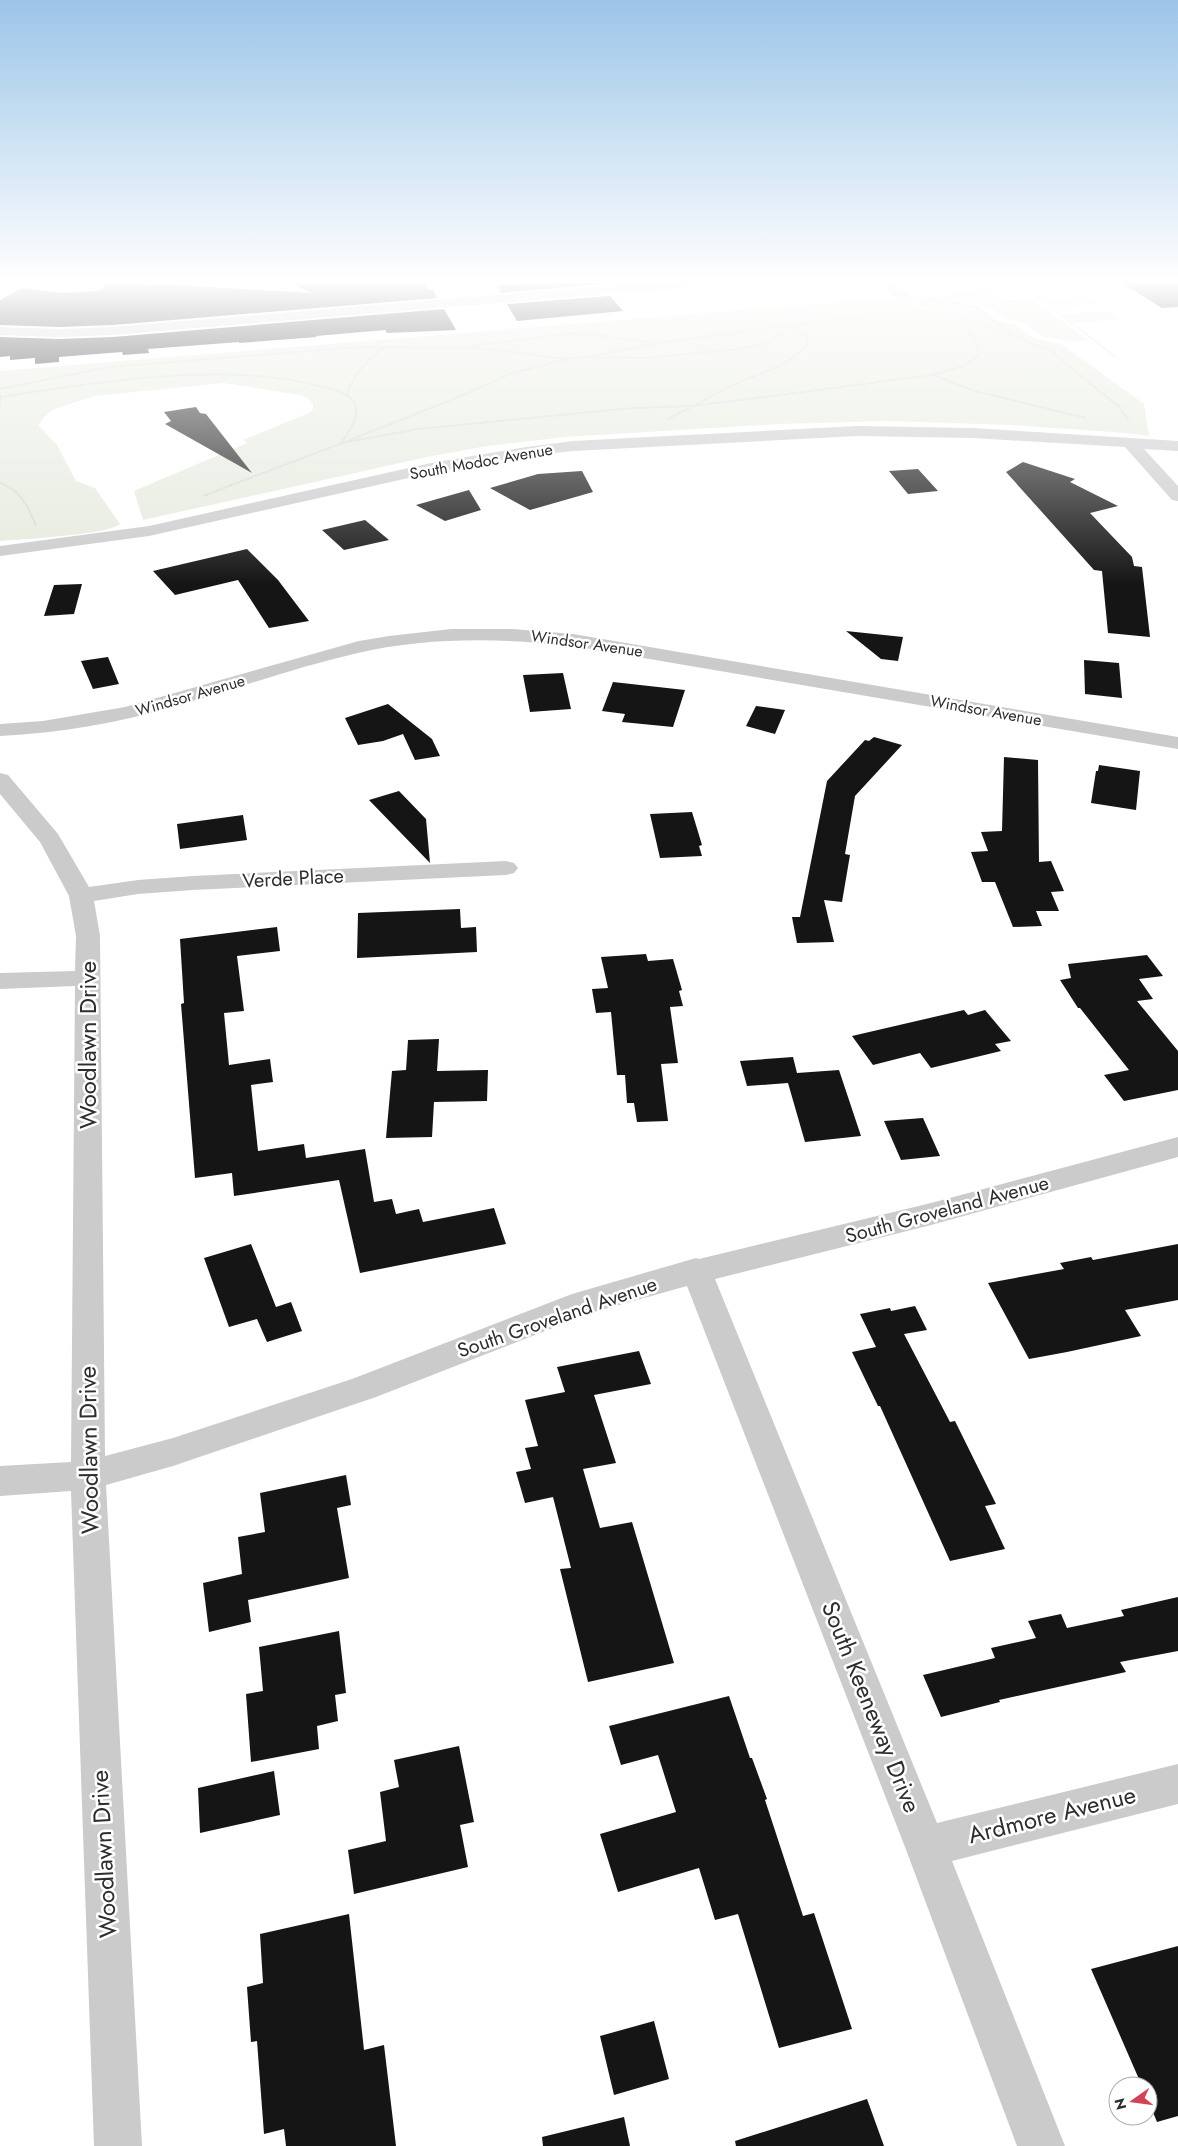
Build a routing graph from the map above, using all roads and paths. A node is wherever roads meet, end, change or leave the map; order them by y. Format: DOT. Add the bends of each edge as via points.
graph roads {
  1 [pos="32,383"];
  2 [pos="92,383"];
  3 [pos="305,383"];
  4 [pos="350,383"];
  5 [pos="490,383"];
  6 [pos="739,383"];
  7 [pos="871,383"];
  8 [pos="955,383"];
  9 [pos="1088,383"];
  10 [pos="0,391"];
  11 [pos="346,396"];
  12 [pos="1,397"];
  13 [pos="694,406"];
  14 [pos="0,407"];
  15 [pos="1093,419"];
  16 [pos="1121,421"];
  17 [pos="661,422"];
  18 [pos="1129,442"];
  19 [pos="341,443"];
  20 [pos="1178,446"];
  21 [pos="1,483"];
  22 [pos="202,496"];
  23 [pos="1178,496"];
  24 [pos="37,530"];
  25 [pos="0,551"];
  26 [pos="0,730"];
  27 [pos="1178,743"];
  28 [pos="0,780"];
  29 [pos="506,868"];
  30 [pos="81,896"];
  31 [pos="88,978"];
  32 [pos="0,981"];
  33 [pos="1178,1147"];
  34 [pos="696,1270"];
  35 [pos="88,1475"];
  36 [pos="0,1481"];
  37 [pos="1178,1784"];
  38 [pos="926,1846"];
  39 [pos="118,2146"];
  40 [pos="1041,2146"];
  1 -- 10 [label="path"];
  2 -- 12 [label="path"];
  3 -- 11 [label="path"];
  4 -- 11 [label="path"];
  5 -- 19 [label="path"];
  6 -- 13 [label="path"];
  7 -- 13 [label="path"];
  8 -- 15 [label="path" via="975,391"];
  9 -- 16 [label="path" via="1119,406 1130,421"];
  10 -- 12 [label="path"];
  11 -- 19 [label="path" via="357,411"];
  12 -- 14 [label="path"];
  13 -- 17 [label="path"];
  13 -- 19 [label="path" via="633,408 462,424"];
  18 -- 20 [label="street, South Modoc Avenue"];
  18 -- 23 [label="street"];
  18 -- 25 [label="street, South Modoc Avenue" via="857,430 537,450 456,462 138,533"];
  19 -- 22 [label="path"];
  21 -- 24 [label="path" via="22,494"];
  26 -- 27 [label="street, Windsor Avenue" via="78,723 145,710 331,653 408,639 512,633 573,640"];
  28 -- 30 [label="street, Woodlawn Drive" via="50,839"];
  29 -- 30 [label="street, Verde Place" via="193,883"];
  30 -- 31 [label="street, Woodlawn Drive" via="88,936"];
  31 -- 32 [label="street"];
  31 -- 35 [label="street, Woodlawn Drive"];
  33 -- 34 [label="street, South Groveland Avenue" via="931,1214"];
  34 -- 35 [label="street, South Groveland Avenue" via="583,1303 364,1388 173,1452"];
  34 -- 38 [label="street, South Keeneway Drive"];
  35 -- 36 [label="street, South Groveland Avenue"];
  35 -- 39 [label="street, Woodlawn Drive"];
  37 -- 38 [label="street, Ardmore Avenue"];
  38 -- 40 [label="street, South Keeneway Drive"];
}
